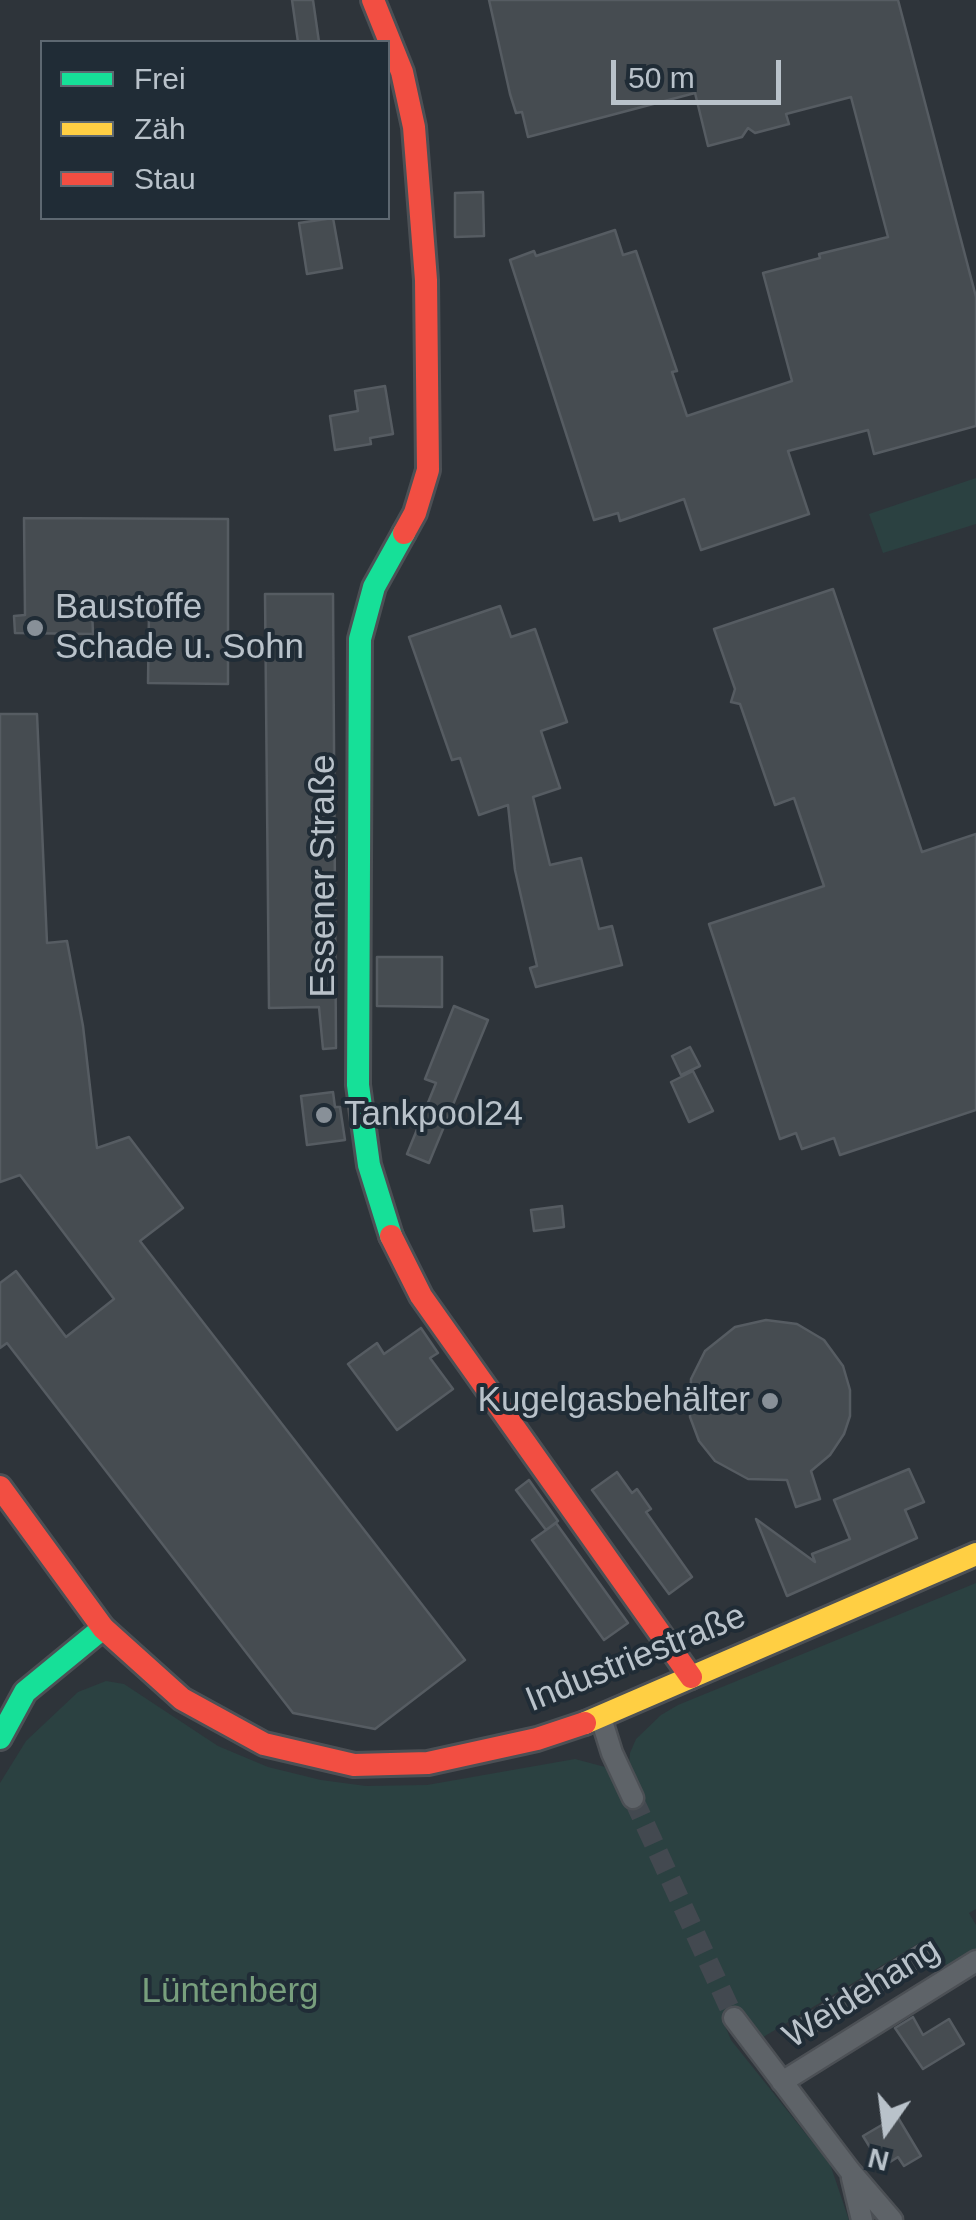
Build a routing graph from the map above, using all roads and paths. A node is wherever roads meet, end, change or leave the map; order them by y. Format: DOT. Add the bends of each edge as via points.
graph roads {
  1 [pos="373,0"];
  2 [pos="389,40"];
  3 [pos="390,42"];
  4 [pos="0,1486"];
  5 [pos="976,1554"];
  6 [pos="103,1628"];
  7 [pos="691,1676"];
  8 [pos="601,1718"];
  9 [pos="0,1738"];
  10 [pos="633,1798"];
  11 [pos="976,1961"];
  12 [pos="734,2018"];
  13 [pos="782,2082"];
  14 [pos="850,2172"];
  15 [pos="862,2220"];
  16 [pos="892,2220"];
  1 -- 2 [label="street, Essener Straße"];
  3 -- 7 [label="street, Essener Straße" via="414,128 426,280 428,470 415,514 374,587 360,639 358,1085 369,1165 394,1245 420,1296"];
  4 -- 6 [label="street, Industriestraße"];
  5 -- 7 [label="street, Industriestraße"];
  6 -- 8 [label="street, Industriestraße" via="182,1699 264,1744 354,1764 428,1764"];
  6 -- 9 [label="street" via="25,1692"];
  7 -- 8 [label="street, Industriestraße"];
  8 -- 10 [label="street"];
  11 -- 13 [label="street, Weidehang"];
  12 -- 13 [label="street"];
  13 -- 14 [label="street"];
  14 -- 15 [label="street"];
  14 -- 16 [label="street"];
}
